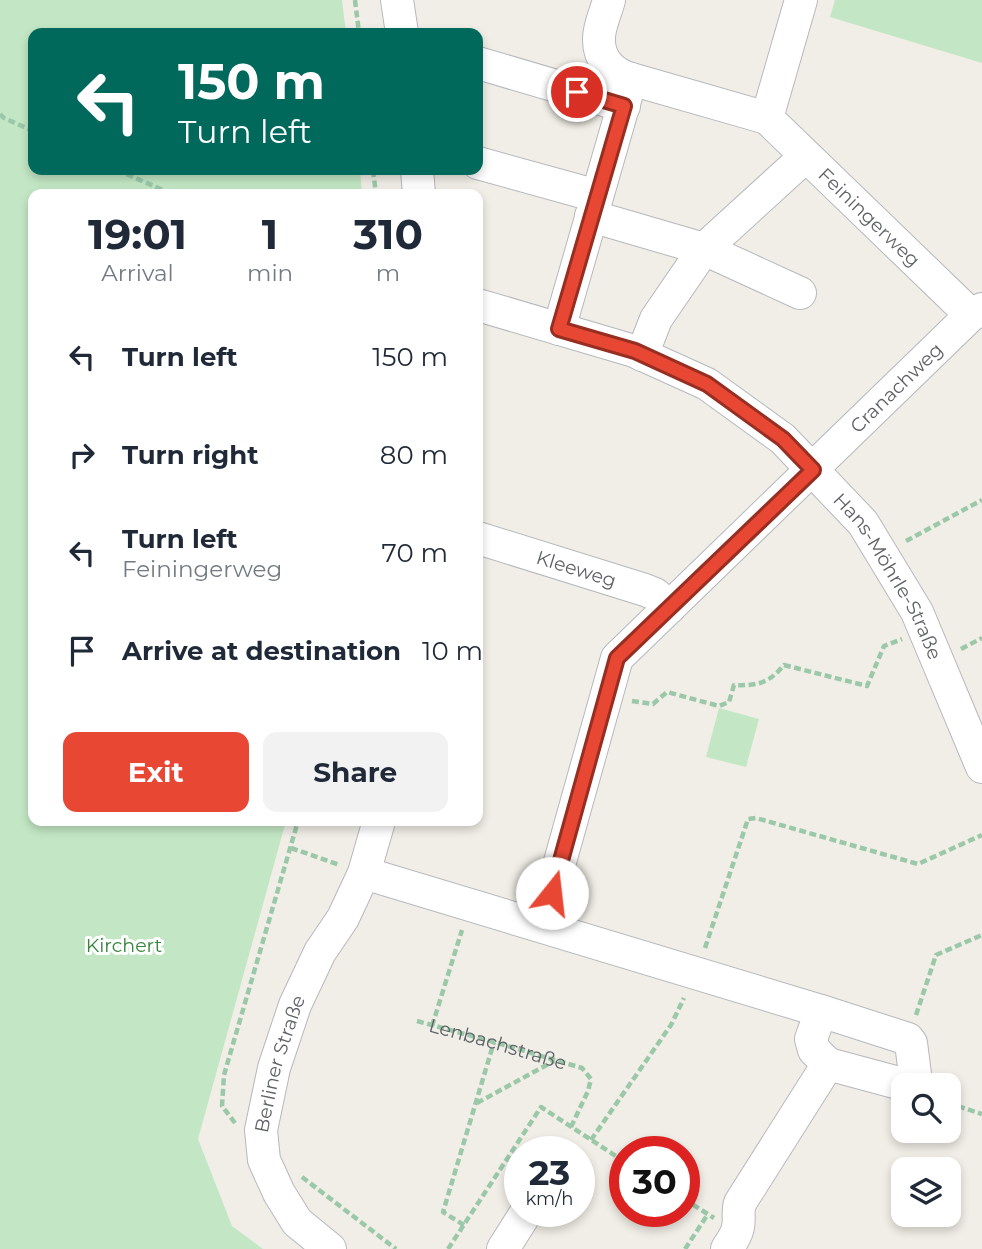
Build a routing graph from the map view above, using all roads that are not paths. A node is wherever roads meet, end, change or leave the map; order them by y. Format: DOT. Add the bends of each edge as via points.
graph roads {
  1 [pos="397,0"];
  2 [pos="609,0"];
  3 [pos="801,0"];
  4 [pos="401,28"];
  5 [pos="483,64"];
  6 [pos="628,93"];
  7 [pos="767,118"];
  8 [pos="806,156"];
  9 [pos="483,164"];
  10 [pos="594,206"];
  11 [pos="704,249"];
  12 [pos="800,293"];
  13 [pos="483,306"];
  14 [pos="977,312"];
  15 [pos="559,329"];
  16 [pos="642,355"];
  17 [pos="813,470"];
  18 [pos="483,540"];
  19 [pos="670,607"];
  20 [pos="982,767"];
  21 [pos="378,826"];
  22 [pos="364,873"];
  23 [pos="542,926"];
  24 [pos="821,1011"];
  25 [pos="828,1064"];
  26 [pos="915,1073"];
  27 [pos="891,1081"];
  28 [pos="517,1227"];
  29 [pos="330,1249"];
  30 [pos="503,1249"];
  31 [pos="727,1249"];
  1 -- 4 [label="street"];
  2 -- 6 [label="street, Feiningerweg" via="599,37 601,50"];
  3 -- 7 [label="street"];
  5 -- 6 [label="street, Feiningerweg" via="554,85"];
  6 -- 7 [label="street, Feiningerweg"];
  6 -- 10 [label="street"];
  7 -- 8 [label="street, Feiningerweg"];
  8 -- 11 [label="street"];
  8 -- 14 [label="street, Feiningerweg"];
  9 -- 10 [label="street"];
  10 -- 11 [label="street"];
  10 -- 15 [label="street"];
  11 -- 12 [label="street"];
  11 -- 16 [label="street" via="656,319"];
  13 -- 15 [label="street, Hans-Möhrle-Straße"];
  14 -- 17 [label="street, Cranachweg"];
  15 -- 16 [label="street, Hans-Möhrle-Straße"];
  16 -- 17 [label="street, Hans-Möhrle-Straße" via="707,384 783,439"];
  17 -- 19 [label="street"];
  17 -- 20 [label="street, Hans-Möhrle-Straße" via="863,523 917,612"];
  18 -- 19 [label="street, Kleeweg" via="645,590"];
  19 -- 23 [label="street" via="617,658"];
  21 -- 22 [label="street"];
  22 -- 23 [label="street"];
  22 -- 29 [label="street, Berliner Straße" via="295,1005 274,1068 261,1130 264,1160 279,1194 297,1222"];
  23 -- 24 [label="street"];
  24 -- 25 [label="street" via="811,1039 816,1054"];
  24 -- 26 [label="street" via="908,1039"];
  25 -- 27 [label="street"];
  25 -- 31 [label="street" via="740,1203 737,1232"];
  28 -- 30 [label="street"];
}
